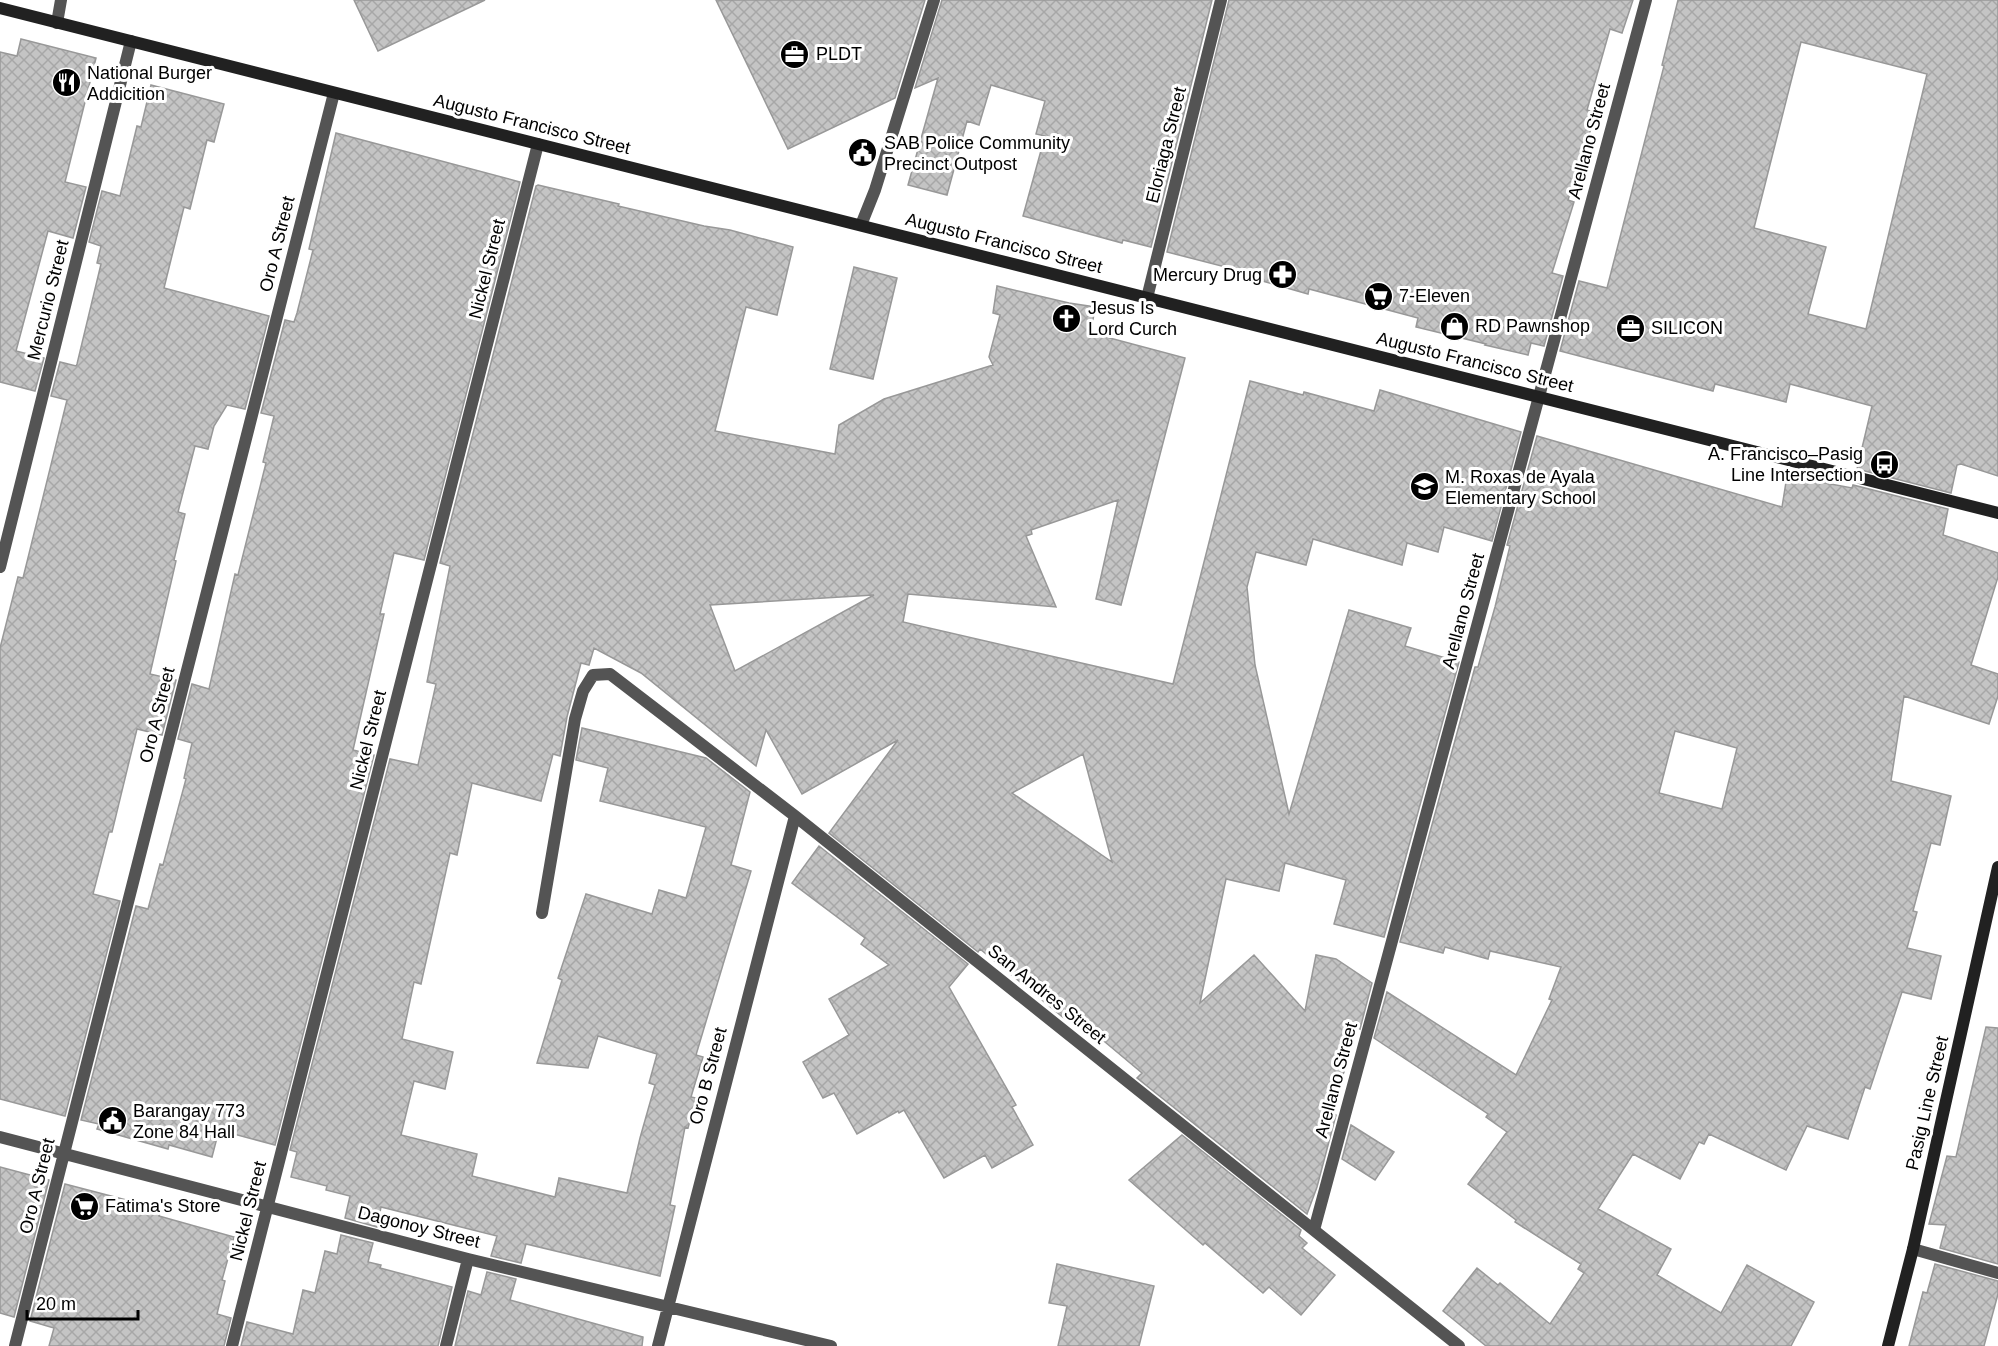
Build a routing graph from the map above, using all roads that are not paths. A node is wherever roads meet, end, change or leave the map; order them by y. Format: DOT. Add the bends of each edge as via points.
graph roads {
  1 [pos="61,0"];
  2 [pos="934,0"];
  3 [pos="1221,0"];
  4 [pos="1646,0"];
  5 [pos="0,8"];
  6 [pos="57,23"];
  7 [pos="130,41"];
  8 [pos="334,93"];
  9 [pos="538,144"];
  10 [pos="861,225"];
  11 [pos="1147,298"];
  12 [pos="1539,397"];
  13 [pos="1998,513"];
  14 [pos="0,567"];
  15 [pos="795,816"];
  16 [pos="1998,867"];
  17 [pos="542,913"];
  18 [pos="0,1137"];
  19 [pos="64,1154"];
  20 [pos="268,1207"];
  21 [pos="1314,1230"];
  22 [pos="1913,1249"];
  23 [pos="468,1259"];
  24 [pos="1998,1273"];
  25 [pos="667,1307"];
  26 [pos="15,1346"];
  27 [pos="232,1346"];
  28 [pos="446,1346"];
  29 [pos="658,1346"];
  30 [pos="831,1346"];
  31 [pos="1459,1346"];
  32 [pos="1888,1346"];
  1 -- 6 [label="street"];
  2 -- 10 [label="street"];
  3 -- 11 [label="street, Eloriaga Street"];
  4 -- 12 [label="street, Arellano Street"];
  5 -- 6 [label="street, Augusto Francisco Street"];
  6 -- 7 [label="street, Augusto Francisco Street"];
  7 -- 8 [label="street, Augusto Francisco Street"];
  7 -- 14 [label="street, Mercurio Street"];
  8 -- 9 [label="street, Augusto Francisco Street"];
  8 -- 19 [label="street, Oro A Street"];
  9 -- 10 [label="street, Augusto Francisco Street"];
  9 -- 20 [label="street, Nickel Street"];
  10 -- 11 [label="street, Augusto Francisco Street"];
  11 -- 12 [label="street, Augusto Francisco Street"];
  12 -- 13 [label="street, Augusto Francisco Street"];
  12 -- 21 [label="street, Arellano Street"];
  15 -- 17 [label="street, San Andres Street" via="610,674 592,675 575,719"];
  15 -- 21 [label="street, San Andres Street"];
  15 -- 25 [label="street, Oro B Street"];
  16 -- 22 [label="street, Pasig Line Street"];
  18 -- 19 [label="street, Dagonoy Street"];
  19 -- 20 [label="street, Dagonoy Street"];
  19 -- 26 [label="street, Oro A Street"];
  20 -- 23 [label="street, Dagonoy Street"];
  20 -- 27 [label="street, Nickel Street"];
  21 -- 31 [label="street, San Andres Street"];
  22 -- 24 [label="street"];
  22 -- 32 [label="street, Pasig Line Street"];
  23 -- 25 [label="street, Dagonoy Street"];
  23 -- 28 [label="street"];
  25 -- 29 [label="street, Oro B Street"];
  25 -- 30 [label="street, Dagonoy Street"];
}
